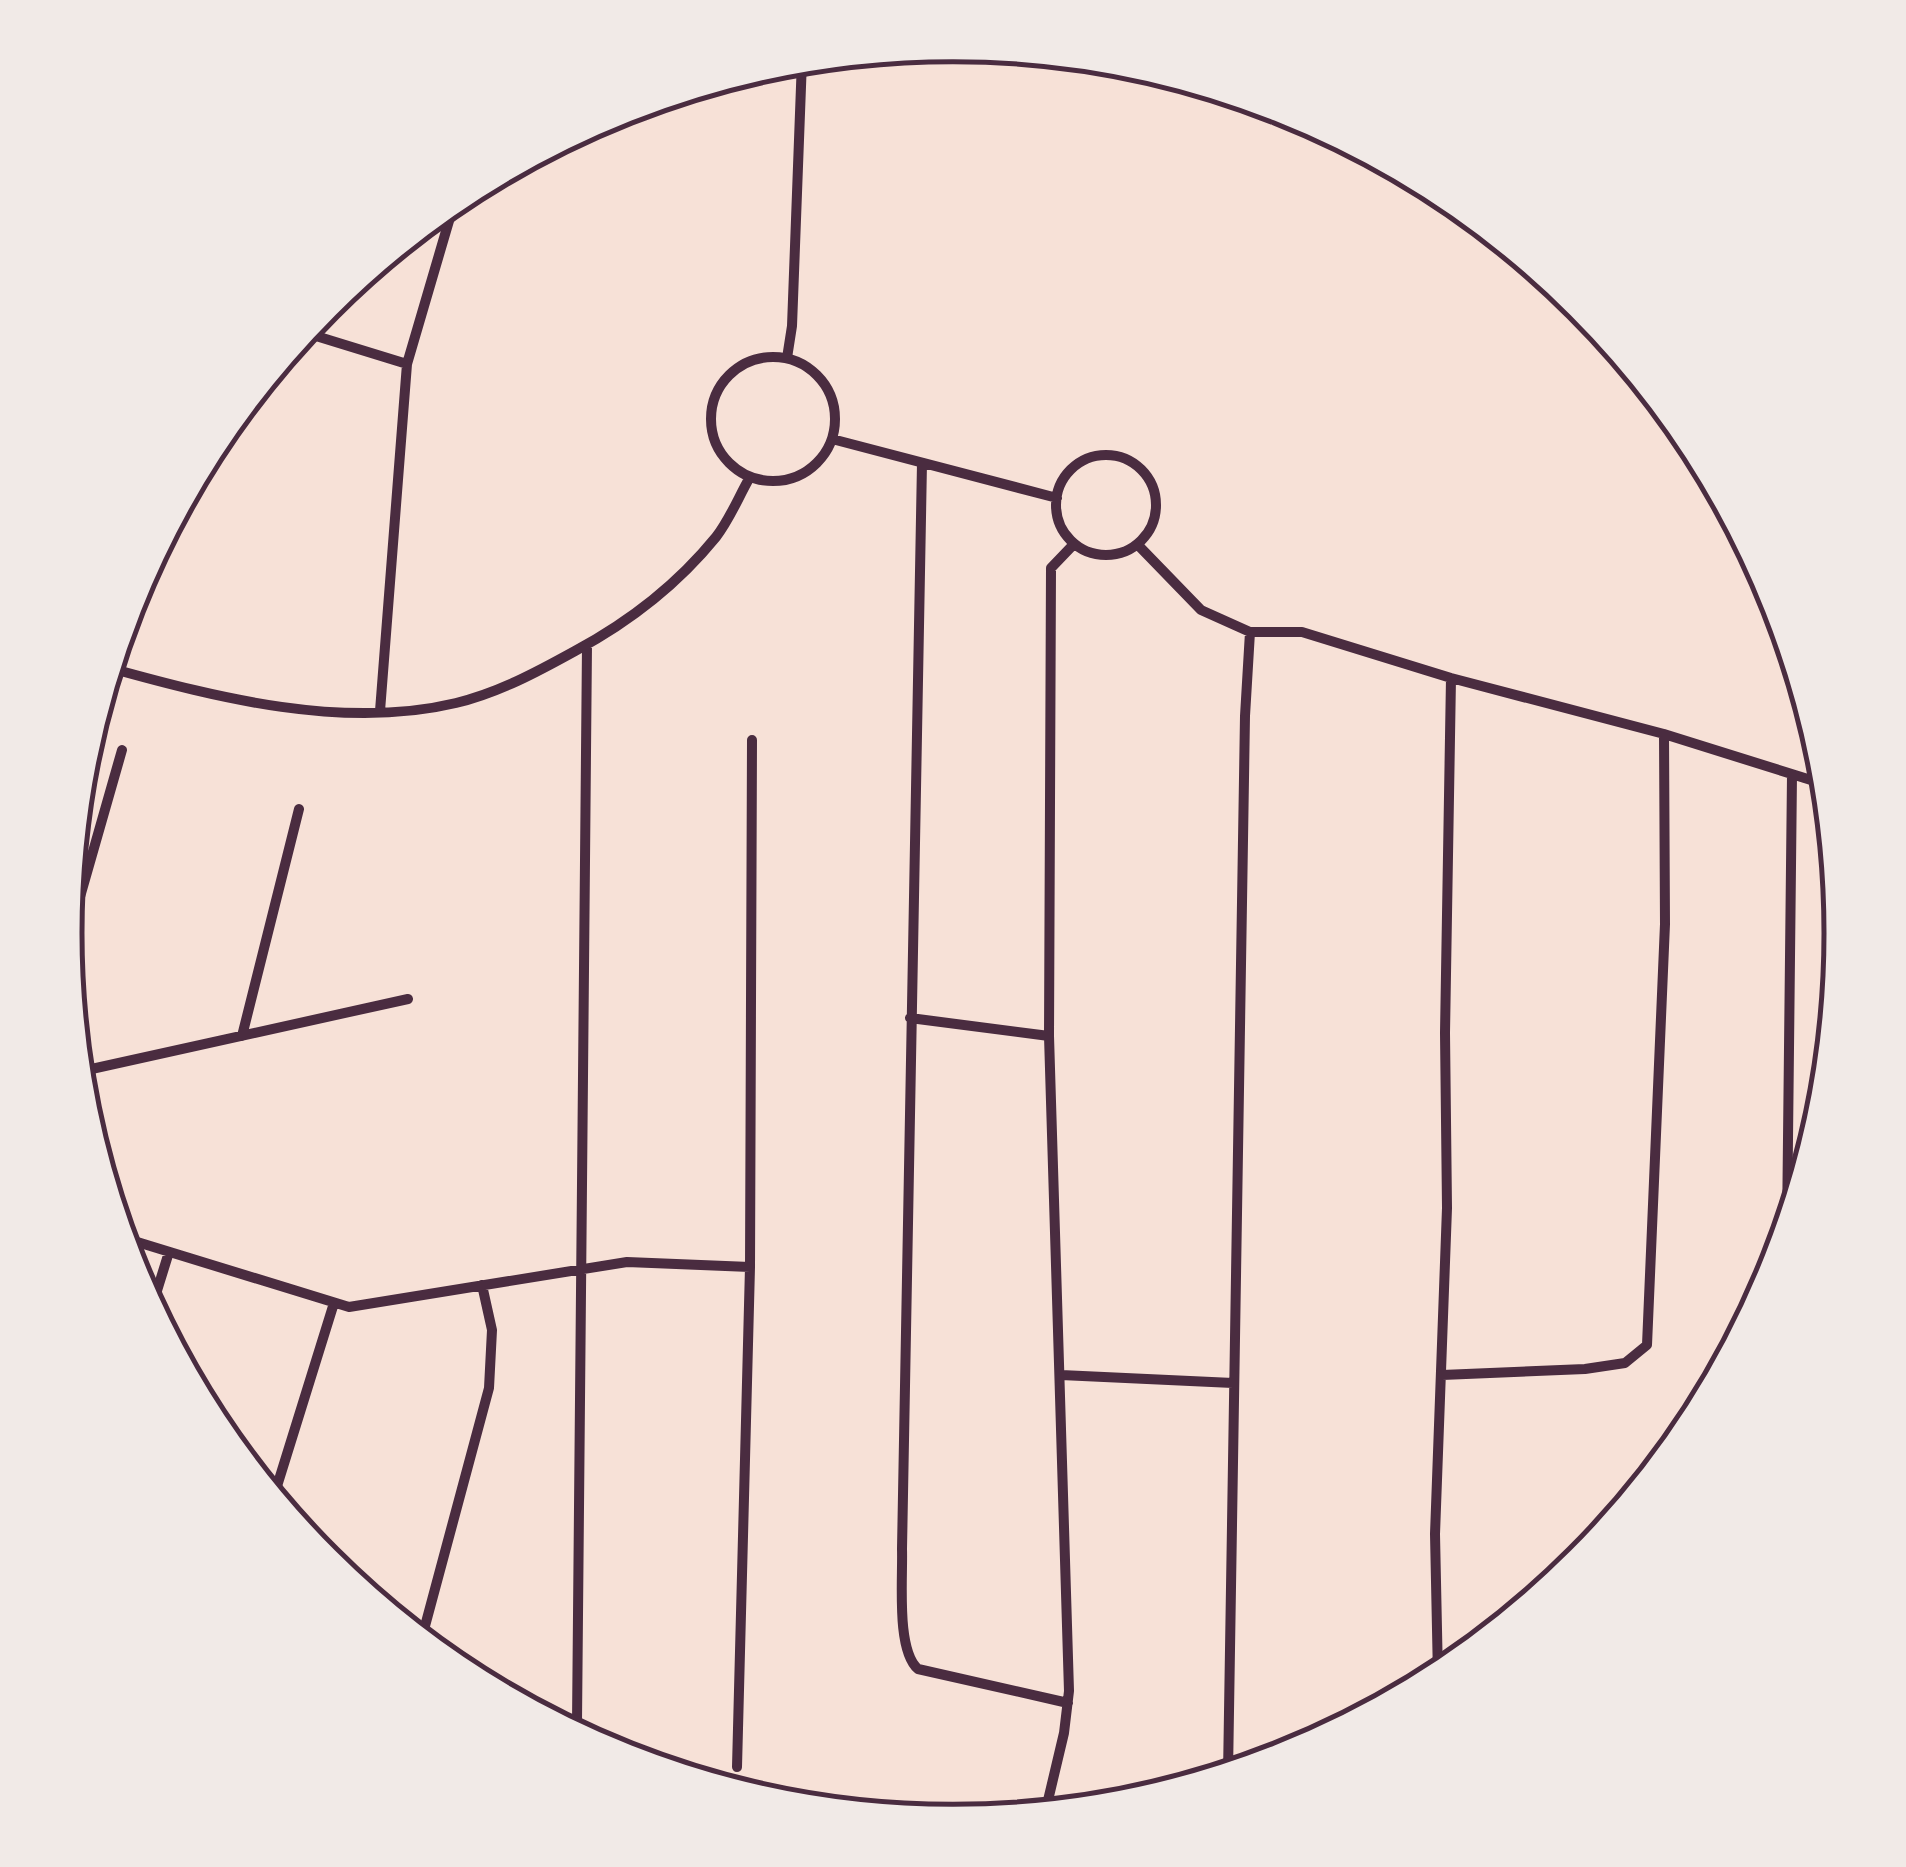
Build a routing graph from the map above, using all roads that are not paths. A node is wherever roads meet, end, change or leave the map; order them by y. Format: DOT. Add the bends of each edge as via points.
graph roads {
  1 [pos="801,76"];
  2 [pos="448,224"];
  3 [pos="319,337"];
  4 [pos="787,358"];
  5 [pos="407,364"];
  6 [pos="832,439"];
  7 [pos="922,462"];
  8 [pos="750,477"];
  9 [pos="1057,498"];
  10 [pos="1074,544"];
  11 [pos="1137,544"];
  12 [pos="1250,632"];
  13 [pos="588,644"];
  14 [pos="123,671"];
  15 [pos="1451,678"];
  16 [pos="380,711"];
  17 [pos="1664,734"];
  18 [pos="752,740"];
  19 [pos="122,750"];
  20 [pos="1792,776"];
  21 [pos="1810,781"];
  22 [pos="299,808"];
  23 [pos="84,884"];
  24 [pos="408,999"];
  25 [pos="910,1018"];
  26 [pos="242,1036"];
  27 [pos="1049,1036"];
  28 [pos="93,1069"];
  29 [pos="1788,1181"];
  30 [pos="139,1242"];
  31 [pos="169,1252"];
  32 [pos="582,1266"];
  33 [pos="750,1266"];
  34 [pos="482,1285"];
  35 [pos="158,1289"];
  36 [pos="334,1303"];
  37 [pos="1062,1375"];
  38 [pos="1442,1375"];
  39 [pos="1234,1384"];
  40 [pos="278,1483"];
  41 [pos="425,1626"];
  42 [pos="1438,1658"];
  43 [pos="1068,1703"];
  44 [pos="577,1719"];
  45 [pos="1228,1759"];
  46 [pos="737,1766"];
  47 [pos="1048,1799"];
  1 -- 4 [label="street"];
  2 -- 5 [label="street"];
  3 -- 5 [label="street"];
  4 -- 6 [label="street" via="814,372 832,398"];
  4 -- 8 [label="street" via="746,362 717,392 712,432 732,466"];
  5 -- 16 [label="street"];
  6 -- 7 [label="street"];
  6 -- 8 [label="street" via="808,471 770,481"];
  7 -- 9 [label="street"];
  7 -- 25 [label="street"];
  8 -- 13 [label="street" via="697,558 631,619"];
  9 -- 10 [label="street" via="1057,515"];
  9 -- 11 [label="street" via="1062,481 1087,458 1120,457 1134,464 1153,487 1156,503"];
  10 -- 11 [label="street" via="1106,555"];
  10 -- 27 [label="street" via="1051,568"];
  11 -- 12 [label="street" via="1201,610"];
  12 -- 15 [label="street" via="1302,632"];
  12 -- 39 [label="street"];
  13 -- 16 [label="street" via="455,703"];
  13 -- 32 [label="street"];
  14 -- 16 [label="street" via="296,708"];
  15 -- 17 [label="street"];
  15 -- 38 [label="street"];
  17 -- 20 [label="street"];
  17 -- 38 [label="street" via="1664,960 1647,1346 1625,1363 1585,1369"];
  18 -- 33 [label="street"];
  19 -- 23 [label="street"];
  20 -- 21 [label="street"];
  20 -- 29 [label="street"];
  22 -- 26 [label="street"];
  24 -- 26 [label="street"];
  25 -- 27 [label="street"];
  25 -- 43 [label="street" via="902,1549 908,1661 918,1670"];
  26 -- 28 [label="street"];
  27 -- 37 [label="street"];
  30 -- 31 [label="street"];
  31 -- 35 [label="street"];
  31 -- 36 [label="street"];
  32 -- 33 [label="street"];
  32 -- 34 [label="street"];
  32 -- 44 [label="street"];
  33 -- 46 [label="street"];
  34 -- 36 [label="street" via="369,1305"];
  34 -- 41 [label="street" via="492,1330 488,1388"];
  36 -- 40 [label="street"];
  37 -- 39 [label="street"];
  37 -- 43 [label="street"];
  38 -- 42 [label="street"];
  39 -- 45 [label="street"];
  43 -- 47 [label="street"];
}
